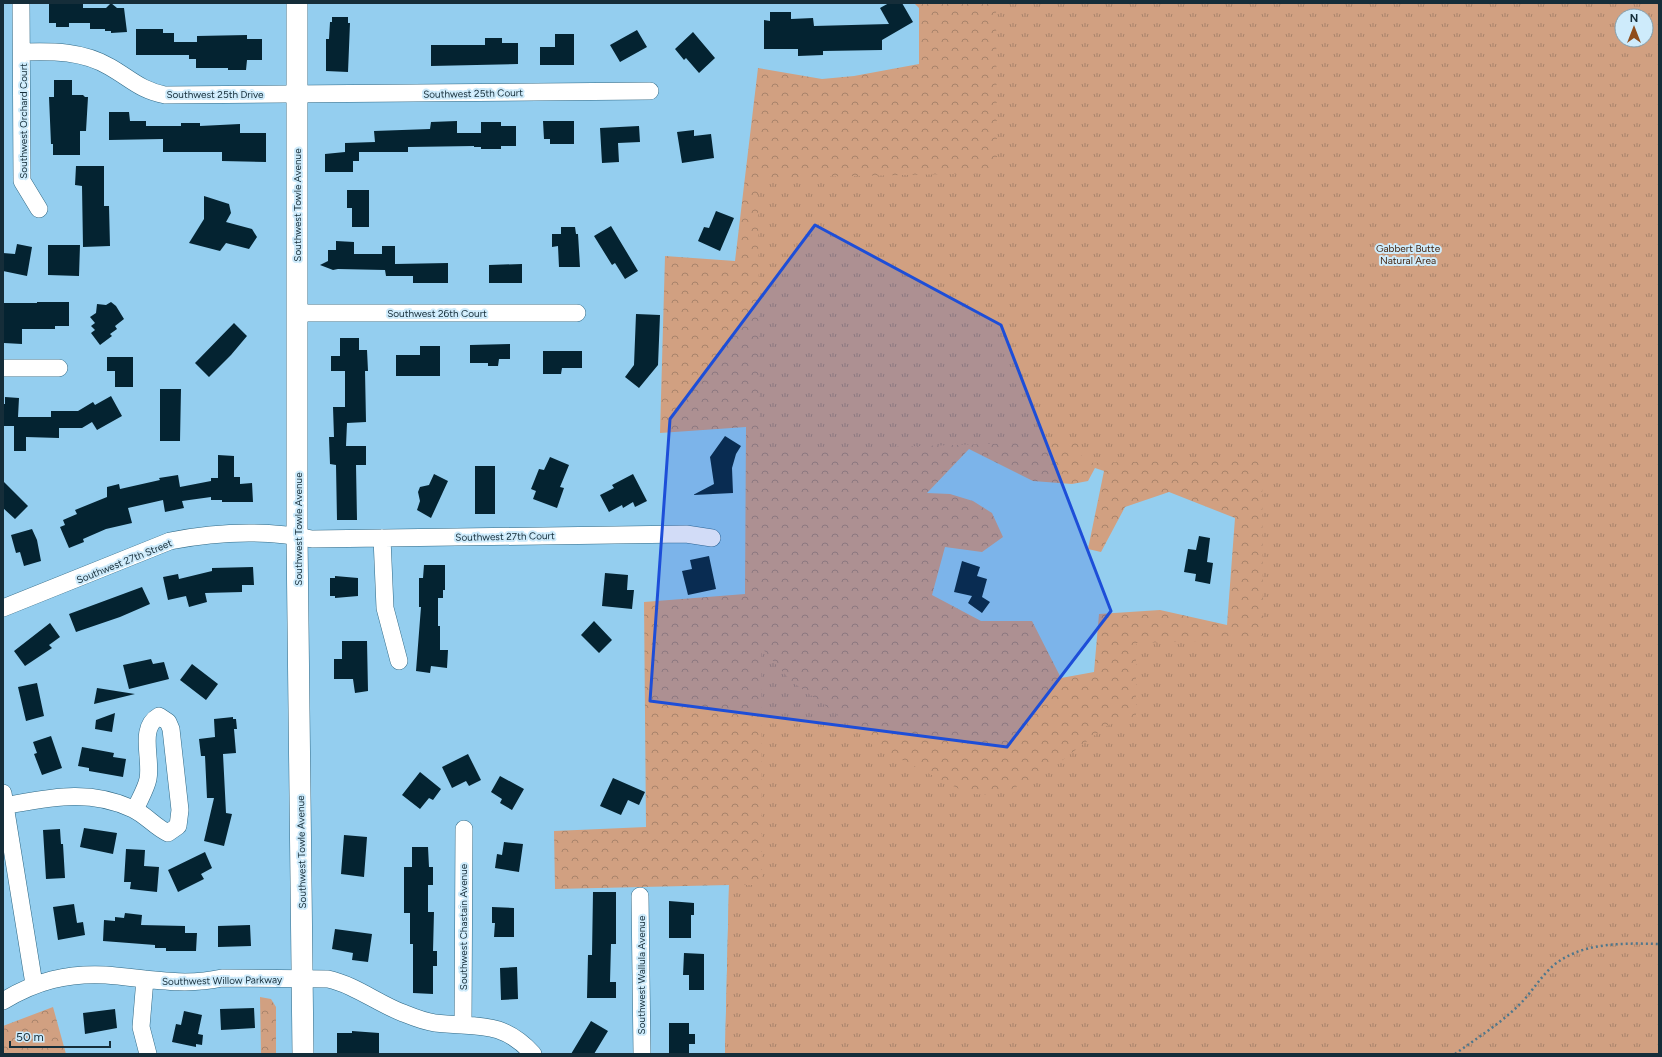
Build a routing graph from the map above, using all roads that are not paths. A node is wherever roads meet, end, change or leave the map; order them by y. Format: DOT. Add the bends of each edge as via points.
graph roads {
  1 [pos="21,3"];
  2 [pos="297,3"];
  3 [pos="23,52"];
  4 [pos="650,90"];
  5 [pos="297,94"];
  6 [pos="39,209"];
  7 [pos="577,312"];
  8 [pos="297,313"];
  9 [pos="3,368"];
  10 [pos="59,368"];
  11 [pos="297,536"];
  12 [pos="382,538"];
  13 [pos="712,538"];
  14 [pos="3,608"];
  15 [pos="399,661"];
  16 [pos="4,801"];
  17 [pos="135,810"];
  18 [pos="464,829"];
  19 [pos="640,896"];
  20 [pos="302,978"];
  21 [pos="145,979"];
  22 [pos="34,984"];
  23 [pos="3,1001"];
  24 [pos="463,1025"];
  25 [pos="148,1054"];
  26 [pos="303,1054"];
  27 [pos="533,1054"];
  28 [pos="642,1054"];
  1 -- 3 [label="street, Southwest Orchard Court"];
  2 -- 5 [label="main road, Southwest Towle Avenue"];
  3 -- 5 [label="street, Southwest 25th Drive" via="49,51 80,55 110,66 150,92 165,95"];
  3 -- 6 [label="street, Southwest Orchard Court" via="22,181"];
  4 -- 5 [label="street, Southwest 25th Court"];
  5 -- 8 [label="main road, Southwest Towle Avenue"];
  7 -- 8 [label="street, Southwest 26th Court"];
  8 -- 11 [label="main road, Southwest Towle Avenue"];
  9 -- 10 [label="street"];
  11 -- 12 [label="street, Southwest 27th Court" via="312,539"];
  11 -- 14 [label="street, Southwest 27th Street" via="227,534 170,541"];
  11 -- 20 [label="main road, Southwest Towle Avenue"];
  12 -- 13 [label="street, Southwest 27th Court" via="686,534"];
  12 -- 15 [label="street" via="385,608"];
  16 -- 17 [label="street" via="77,796 107,800"];
  16 -- 22 [label="street"];
  17 -- 17 [label="street" via="168,834 178,826 180,810 171,729 168,722 160,716 152,720 147,729 148,779"];
  18 -- 24 [label="street, Southwest Chastain Avenue"];
  19 -- 28 [label="street, Southwest Wallula Avenue"];
  20 -- 21 [label="street, Southwest Willow Parkway" via="222,978 205,982 169,983"];
  20 -- 24 [label="street, Southwest Willow Parkway" via="342,982 385,1006 404,1013 434,1023"];
  20 -- 26 [label="main road, Southwest Towle Avenue"];
  21 -- 22 [label="street, Southwest Willow Parkway" via="87,975"];
  21 -- 25 [label="street" via="141,1027"];
  22 -- 23 [label="street, Southwest Willow Parkway"];
  24 -- 27 [label="street, Southwest Willow Parkway" via="496,1028 524,1044"];
}
